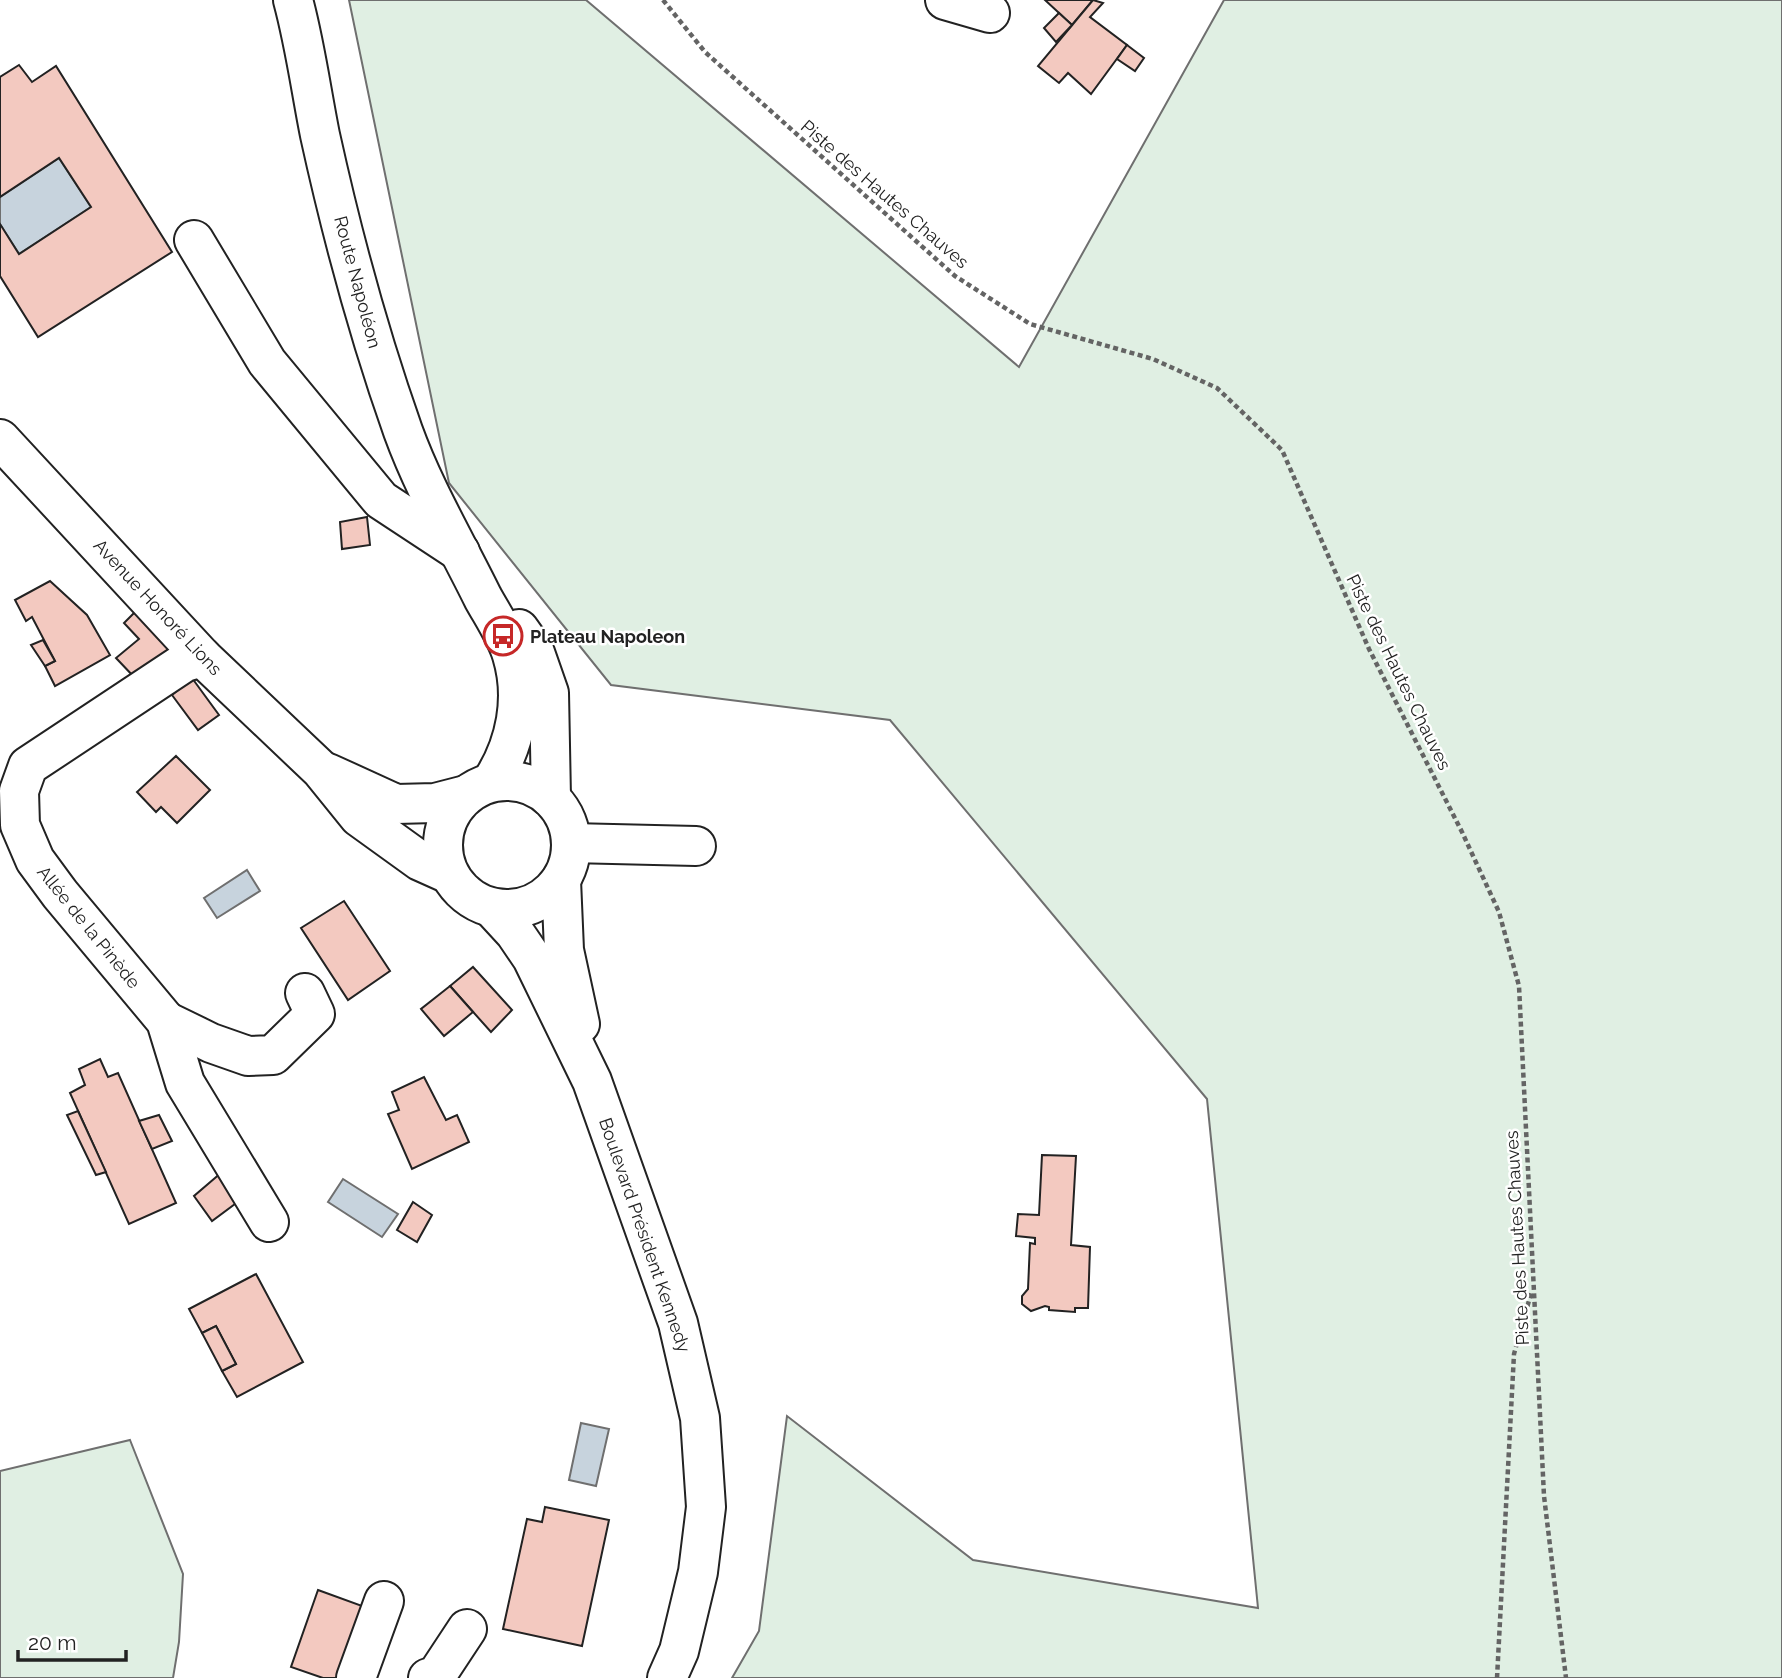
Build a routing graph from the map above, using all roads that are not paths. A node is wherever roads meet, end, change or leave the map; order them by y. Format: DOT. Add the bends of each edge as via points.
graph roads {
  1 [pos="293,0"];
  2 [pos="945,0"];
  3 [pos="990,13"];
  4 [pos="194,240"];
  5 [pos="0,439"];
  6 [pos="460,552"];
  7 [pos="202,657"];
  8 [pos="321,770"];
  9 [pos="479,788"];
  10 [pos="551,798"];
  11 [pos="571,843"];
  12 [pos="696,846"];
  13 [pos="449,874"];
  14 [pos="561,880"];
  15 [pos="492,908"];
  16 [pos="305,993"];
  17 [pos="166,1021"];
  18 [pos="592,1081"];
  19 [pos="269,1222"];
  20 [pos="384,1601"];
  21 [pos="467,1629"];
  22 [pos="356,1678"];
  23 [pos="428,1678"];
  24 [pos="667,1678"];
  1 -- 6 [label="main road, Route Napoléon" via="320,136 381,366 404,434"];
  2 -- 3 [label="main road"];
  4 -- 6 [label="main road" via="267,362 382,500"];
  5 -- 7 [label="main road, Avenue Honoré Lions"];
  6 -- 9 [label="main road, Route Napoléon" via="512,654 519,693 514,735 501,767"];
  6 -- 10 [label="main road, Route Napoléon" via="534,650 550,693"];
  7 -- 8 [label="main road, Avenue Honoré Lions"];
  7 -- 17 [label="main road, Allée de la Pinède" via="185,662 28,766 19,791 20,825 35,860"];
  8 -- 9 [label="main road, Avenue Honoré Lions" via="396,804 435,803"];
  8 -- 13 [label="main road, Avenue Honoré Lions" via="359,817 420,861"];
  9 -- 10 [label="main road" via="513,780 534,786"];
  9 -- 13 [label="main road" via="453,808 446,823 443,858"];
  10 -- 11 [label="main road" via="565,819"];
  11 -- 12 [label="main road"];
  11 -- 14 [label="main road"];
  13 -- 15 [label="main road" via="475,901"];
  14 -- 15 [label="main road" via="530,905"];
  14 -- 18 [label="main road, Boulevard Président Kennedy" via="564,950"];
  15 -- 18 [label="main road, Boulevard Président Kennedy" via="532,958"];
  16 -- 17 [label="main road" via="315,1014 273,1055 248,1056"];
  17 -- 19 [label="main road, Allée de la Pinède" via="186,1083"];
  18 -- 24 [label="main road, Boulevard Président Kennedy" via="678,1324 700,1418 706,1507 698,1572 679,1651"];
  20 -- 22 [label="main road"];
  21 -- 23 [label="main road" via="436,1676"];
}
